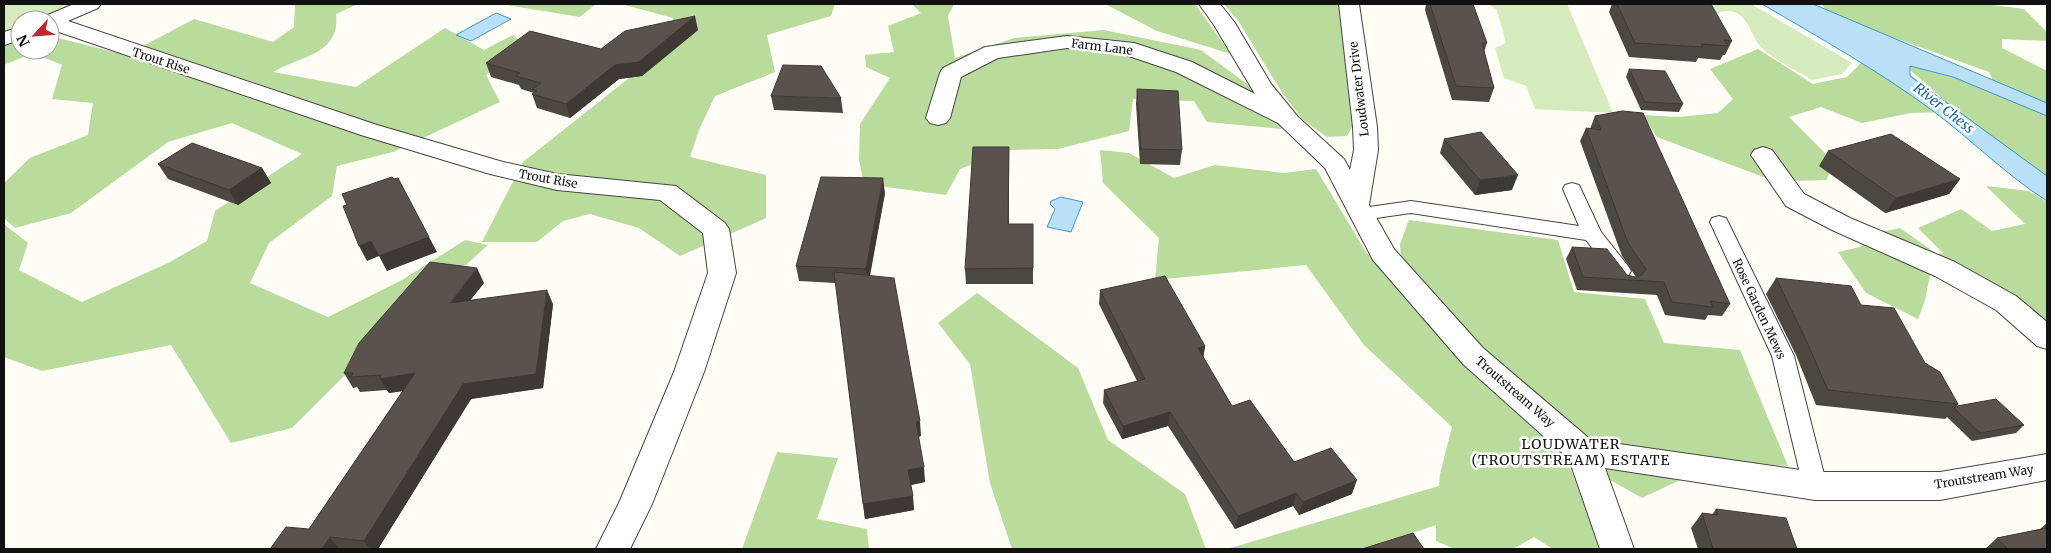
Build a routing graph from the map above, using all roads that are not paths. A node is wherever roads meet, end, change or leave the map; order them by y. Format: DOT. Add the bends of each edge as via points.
graph roads {
  1 [pos="91,4"];
  2 [pos="1208,4"];
  3 [pos="1349,4"];
  4 [pos="60,18"];
  5 [pos="60,25"];
  6 [pos="938,118"];
  7 [pos="1290,122"];
  8 [pos="1763,155"];
  9 [pos="1572,189"];
  10 [pos="1360,209"];
  11 [pos="1718,222"];
  12 [pos="1592,234"];
  13 [pos="1628,281"];
  14 [pos="2047,338"];
  15 [pos="1583,452"];
  16 [pos="2047,467"];
  17 [pos="1815,486"];
  18 [pos="613,549"];
  19 [pos="1617,549"];
  1 -- 4 [label="street"];
  2 -- 7 [label="street, Troutstream Way" via="1224,23 1261,87"];
  3 -- 10 [label="street, Loudwater Drive" via="1366,127"];
  5 -- 18 [label="street, Trout Rise" via="369,130 499,169 557,182 667,192 716,230 722,273 688,372 635,504"];
  6 -- 7 [label="street, Farm Lane" via="951,72 993,52 1067,42 1126,48 1184,67"];
  7 -- 10 [label="street, Troutstream Way" via="1335,164"];
  8 -- 14 [label="street" via="1795,200 1841,224 1945,269 2006,303"];
  9 -- 12 [label="lane"];
  10 -- 12 [label="lane" via="1411,207"];
  10 -- 15 [label="street, Troutstream Way" via="1383,254 1473,356"];
  11 -- 17 [label="lane, Rose Garden Mews" via="1783,356"];
  12 -- 13 [label="lane"];
  15 -- 17 [label="street, Troutstream Way"];
  15 -- 19 [label="street"];
  16 -- 17 [label="street, Troutstream Way" via="1940,486"];
}
